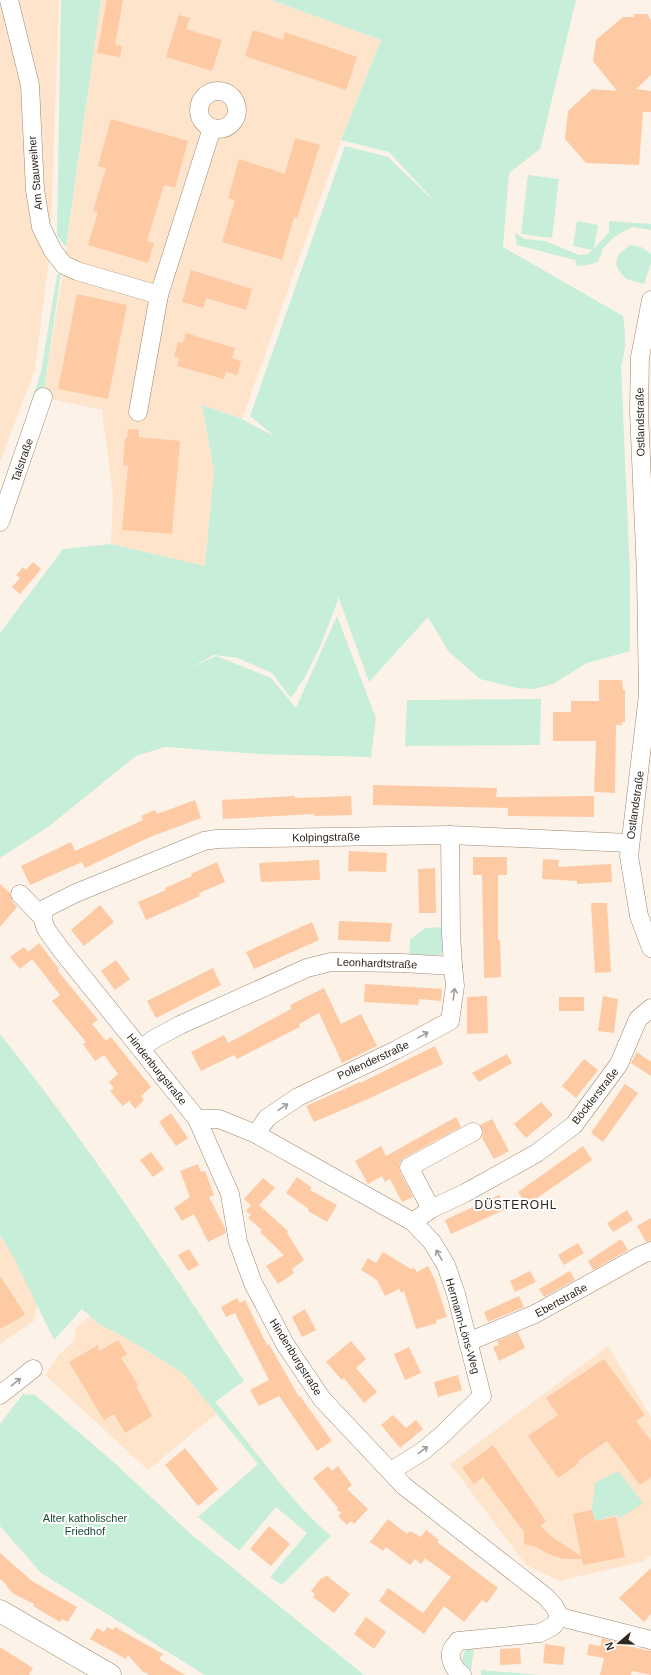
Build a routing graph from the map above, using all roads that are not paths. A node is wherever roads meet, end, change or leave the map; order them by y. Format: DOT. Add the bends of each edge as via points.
graph roads {
  1 [pos="3,0"];
  2 [pos="9,0"];
  3 [pos="0,4"];
  4 [pos="212,128"];
  5 [pos="159,296"];
  6 [pos="651,300"];
  7 [pos="43,397"];
  8 [pos="138,412"];
  9 [pos="0,522"];
  10 [pos="649,695"];
  11 [pos="450,835"];
  12 [pos="630,843"];
  13 [pos="20,894"];
  14 [pos="42,917"];
  15 [pos="651,948"];
  16 [pos="453,966"];
  17 [pos="651,1008"];
  18 [pos="141,1049"];
  19 [pos="197,1119"];
  20 [pos="473,1132"];
  21 [pos="256,1134"];
  22 [pos="431,1209"];
  23 [pos="413,1222"];
  24 [pos="651,1251"];
  25 [pos="468,1342"];
  26 [pos="33,1369"];
  27 [pos="0,1396"];
  28 [pos="391,1471"];
  29 [pos="0,1611"];
  30 [pos="560,1617"];
  31 [pos="651,1640"];
  32 [pos="110,1675"];
  33 [pos="462,1675"];
  1 -- 3 [label="street"];
  2 -- 5 [label="street, Am Stauweiher" via="30,85 34,190 41,228 64,265"];
  4 -- 5 [label="street"];
  5 -- 8 [label="street"];
  6 -- 10 [label="street, Ostlandstraße" via="640,357 639,411"];
  7 -- 9 [label="street, Talstraße"];
  10 -- 12 [label="street, Ostlandstraße"];
  11 -- 12 [label="street, Kolpingstraße"];
  11 -- 14 [label="street, Kolpingstraße" via="204,841 76,893 46,908"];
  11 -- 16 [label="street" via="450,933"];
  12 -- 15 [label="street, Ostlandstraße" via="629,856 640,916"];
  13 -- 14 [label="street, Hindenburgstraße"];
  14 -- 18 [label="street, Hindenburgstraße" via="46,929 62,951"];
  16 -- 18 [label="street, Leonhardtstraße" via="331,962 307,968 180,1025"];
  21 -- 16 [label="street, Pollenderstraße, one-way" via="267,1118 298,1097 450,1021 455,986"];
  17 -- 22 [label="street, Böcklerstraße" via="638,1018 619,1064 574,1125 537,1153"];
  18 -- 19 [label="street, Hindenburgstraße"];
  19 -- 21 [label="street, Hermann-Löns-Weg" via="219,1119"];
  19 -- 28 [label="street, Hindenburgstraße" via="230,1194 238,1242 253,1282 285,1344 322,1399"];
  20 -- 22 [label="street" via="409,1167"];
  21 -- 23 [label="street, Hermann-Löns-Weg"];
  22 -- 23 [label="street, Böcklerstraße"];
  25 -- 23 [label="street, Hermann-Löns-Weg, one-way" via="446,1265 432,1242"];
  24 -- 25 [label="street, Ebertstraße" via="535,1314"];
  28 -- 25 [label="street, Hermann-Löns-Weg, one-way" via="423,1451 482,1396"];
  27 -- 26 [label="street, one-way"];
  28 -- 30 [label="street, Hindenburgstraße" via="421,1501 546,1597"];
  29 -- 32 [label="main road"];
  30 -- 31 [label="street"];
  30 -- 33 [label="street" via="553,1626 540,1633 458,1641 452,1650 452,1662"];
}
